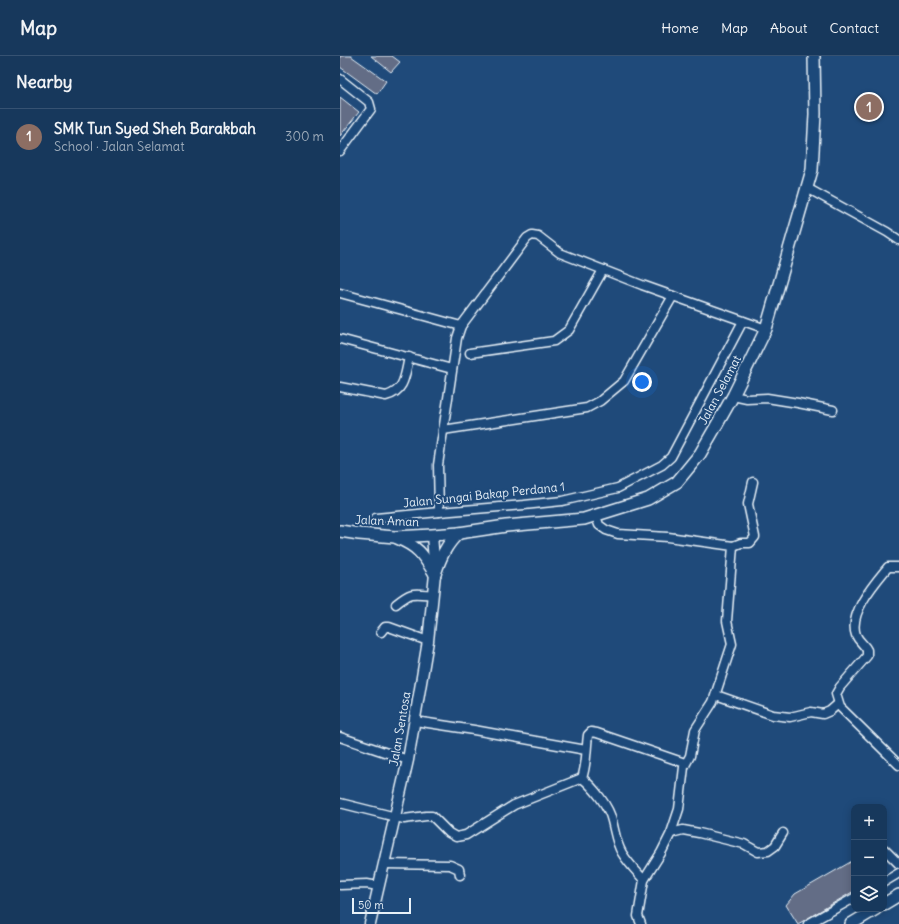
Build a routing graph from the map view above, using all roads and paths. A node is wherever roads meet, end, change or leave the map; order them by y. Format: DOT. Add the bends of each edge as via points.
graph roads {
  1 [pos="814,56"];
  2 [pos="340,79"];
  3 [pos="340,151"];
  4 [pos="807,188"];
  5 [pos="899,240"];
  6 [pos="604,270"];
  7 [pos="340,293"];
  8 [pos="673,296"];
  9 [pos="743,321"];
  10 [pos="461,326"];
  11 [pos="766,329"];
  12 [pos="340,339"];
  13 [pos="470,353"];
  14 [pos="409,357"];
  15 [pos="452,369"];
  16 [pos="340,387"];
  17 [pos="733,396"];
  18 [pos="833,410"];
  19 [pos="443,430"];
  20 [pos="753,482"];
  21 [pos="439,512"];
  22 [pos="596,516"];
  23 [pos="376,518"];
  24 [pos="340,531"];
  25 [pos="459,533"];
  26 [pos="432,535"];
  27 [pos="395,537"];
  28 [pos="733,546"];
  29 [pos="899,567"];
  30 [pos="435,574"];
  31 [pos="433,595"];
  32 [pos="396,604"];
  33 [pos="380,632"];
  34 [pos="428,641"];
  35 [pos="716,695"];
  36 [pos="838,704"];
  37 [pos="415,721"];
  38 [pos="340,737"];
  39 [pos="586,750"];
  40 [pos="408,760"];
  41 [pos="685,763"];
  42 [pos="899,765"];
  43 [pos="582,778"];
  44 [pos="340,803"];
  45 [pos="396,818"];
  46 [pos="671,833"];
  47 [pos="783,833"];
  48 [pos="887,852"];
  49 [pos="384,864"];
  50 [pos="899,864"];
  51 [pos="899,873"];
  52 [pos="460,875"];
  53 [pos="644,880"];
  54 [pos="887,880"];
  55 [pos="340,884"];
  56 [pos="378,886"];
  57 [pos="899,895"];
  58 [pos="851,900"];
  59 [pos="887,902"];
  60 [pos="871,912"];
  61 [pos="372,924"];
  62 [pos="641,924"];
  63 [pos="808,924"];
  64 [pos="851,924"];
  1 -- 4 [label="main road, Jalan Selamat" via="815,122 812,170"];
  2 -- 3 [label="street" via="369,102 370,109"];
  4 -- 5 [label="street"];
  4 -- 11 [label="main road, Jalan Selamat"];
  6 -- 8 [label="street"];
  6 -- 10 [label="street" via="560,253 538,236 532,235 527,238"];
  6 -- 13 [label="street" via="569,330 554,341"];
  7 -- 10 [label="street"];
  8 -- 9 [label="street"];
  8 -- 19 [label="street" via="624,381 600,401 587,408"];
  9 -- 11 [label="street"];
  9 -- 21 [label="street, Jalan Sungai Bakap Perdana 1" via="671,457 662,465 618,488 562,501"];
  10 -- 15 [label="street" via="456,338"];
  11 -- 17 [label="main road, Jalan Selamat"];
  12 -- 14 [label="street"];
  14 -- 15 [label="street"];
  14 -- 16 [label="street" via="402,386 391,395"];
  15 -- 19 [label="street"];
  17 -- 18 [label="street" via="798,402"];
  17 -- 22 [label="main road, Jalan Selamat" via="700,454 677,482 648,499"];
  19 -- 21 [label="street" via="438,465"];
  20 -- 28 [label="street" via="748,504 755,537 750,543"];
  21 -- 23 [label="street, Jalan Sungai Bakap Perdana 1"];
  22 -- 25 [label="main road, Jalan Selamat"];
  22 -- 28 [label="street" via="599,524 606,530 618,534 668,537"];
  24 -- 27 [label="main road, Jalan Aman"];
  25 -- 26 [label="main road, Jalan Selamat"];
  25 -- 30 [label="main road" via="451,539"];
  26 -- 27 [label="main road, Jalan Aman"];
  26 -- 30 [label="street, Jalan Sentosa"];
  27 -- 30 [label="main road" via="415,547"];
  28 -- 35 [label="street" via="727,621 732,644"];
  29 -- 36 [label="street" via="888,566 861,602 854,626 858,640 867,650 867,656 836,694"];
  30 -- 31 [label="street, Jalan Sentosa"];
  31 -- 32 [label="street" via="414,593"];
  31 -- 34 [label="street, Jalan Sentosa"];
  33 -- 34 [label="street" via="389,627"];
  34 -- 37 [label="street, Jalan Sentosa"];
  35 -- 36 [label="street" via="773,715 790,717 811,712 823,714"];
  35 -- 41 [label="street" via="695,730 690,756"];
  36 -- 42 [label="street"];
  37 -- 39 [label="street"];
  37 -- 40 [label="street, Jalan Sentosa"];
  38 -- 40 [label="street"];
  39 -- 41 [label="street" via="588,735 592,732"];
  39 -- 43 [label="street" via="586,766"];
  40 -- 45 [label="street, Jalan Sentosa"];
  41 -- 46 [label="street" via="680,809"];
  43 -- 45 [label="street" via="514,805 466,835 456,837 432,816"];
  43 -- 53 [label="street" via="603,802 612,819 615,837 622,854"];
  44 -- 45 [label="street"];
  45 -- 49 [label="street, Jalan Sentosa"];
  46 -- 47 [label="street" via="683,830 699,832 744,844 758,852 768,851"];
  46 -- 53 [label="street"];
  48 -- 50 [label="street"];
  49 -- 52 [label="street" via="450,865 459,869"];
  49 -- 56 [label="street, Jalan Sentosa"];
  51 -- 54 [label="street"];
  53 -- 62 [label="street" via="638,916"];
  55 -- 56 [label="street"];
  56 -- 61 [label="street, Jalan Sentosa"];
  57 -- 59 [label="main road"];
  58 -- 63 [label="street"];
  60 -- 64 [label="main road"];
}
